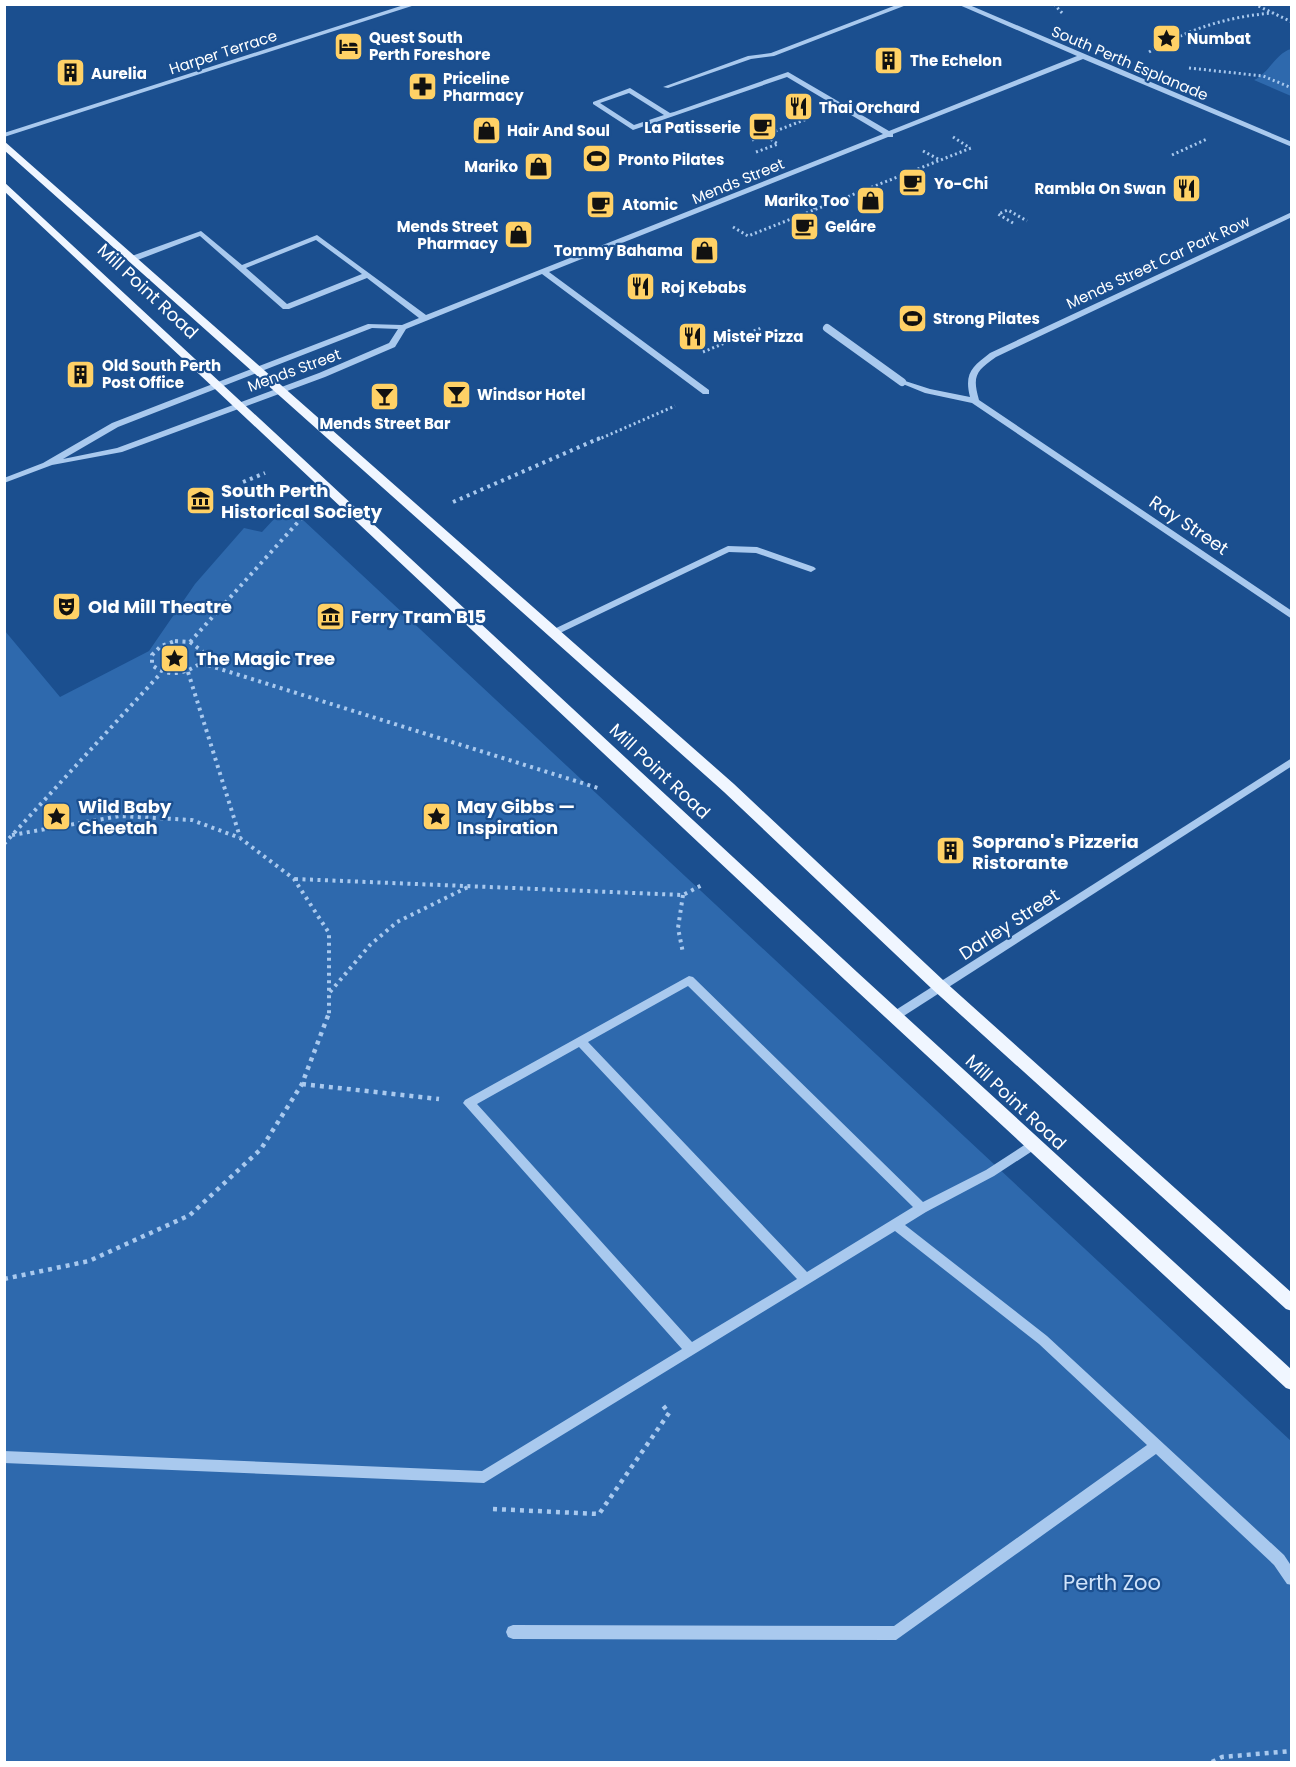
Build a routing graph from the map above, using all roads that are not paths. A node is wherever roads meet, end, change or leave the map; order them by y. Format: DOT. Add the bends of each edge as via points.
graph roads {
  1 [pos="415,4"];
  2 [pos="906,4"];
  3 [pos="960,4"];
  4 [pos="1081,57"];
  5 [pos="666,87"];
  6 [pos="735,92"];
  7 [pos="4,135"];
  8 [pos="890,135"];
  9 [pos="4,144"];
  10 [pos="1292,145"];
  11 [pos="4,185"];
  12 [pos="1292,214"];
  13 [pos="132,259"];
  14 [pos="240,268"];
  15 [pos="544,272"];
  16 [pos="367,275"];
  17 [pos="425,318"];
  18 [pos="403,327"];
  19 [pos="827,328"];
  20 [pos="257,369"];
  21 [pos="219,384"];
  22 [pos="280,390"];
  23 [pos="706,392"];
  24 [pos="975,401"];
  25 [pos="239,405"];
  26 [pos="46,465"];
  27 [pos="4,481"];
  28 [pos="811,569"];
  29 [pos="1292,616"];
  30 [pos="555,632"];
  31 [pos="1292,761"];
  32 [pos="941,986"];
  33 [pos="895,1017"];
  34 [pos="581,1041"];
  35 [pos="1033,1145"];
  36 [pos="922,1208"];
  37 [pos="896,1225"];
  38 [pos="806,1280"];
  39 [pos="1292,1304"];
  40 [pos="691,1350"];
  41 [pos="1292,1382"];
  42 [pos="1157,1445"];
  43 [pos="4,1457"];
  44 [pos="1279,1560"];
  45 [pos="1292,1572"];
  46 [pos="1292,1579"];
  47 [pos="513,1632"];
  1 -- 7 [label="street, Harper Terrace"];
  2 -- 5 [label="street" via="772,55 750,57"];
  3 -- 4 [label="street, South Perth Esplanade"];
  4 -- 8 [label="street, Mends Street"];
  4 -- 10 [label="street, South Perth Esplanade"];
  6 -- 8 [label="street" via="679,111 668,116 633,128 595,103 630,90 660,109 670,116 789,74"];
  8 -- 15 [label="street, Mends Street"];
  9 -- 13 [label="main road, Mill Point Road"];
  11 -- 21 [label="main road, Mill Point Road"];
  12 -- 24 [label="street, Mends Street Car Park Row" via="993,355 975,368 969,380"];
  13 -- 14 [label="street" via="201,233"];
  13 -- 20 [label="main road, Mill Point Road"];
  14 -- 16 [label="street" via="317,237"];
  14 -- 16 [label="street" via="286,307"];
  15 -- 17 [label="street, Mends Street"];
  15 -- 23 [label="street"];
  16 -- 17 [label="street"];
  17 -- 18 [label="street, Mends Street"];
  18 -- 20 [label="street, Mends Street" via="370,326"];
  18 -- 22 [label="street, Mends Street" via="392,345"];
  19 -- 24 [label="street, bridge" via="902,382"];
  20 -- 21 [label="street, Mends Street"];
  20 -- 22 [label="main road, Mill Point Road"];
  21 -- 25 [label="main road, Mill Point Road"];
  21 -- 26 [label="street, Mends Street" via="115,425"];
  22 -- 25 [label="street, Mends Street"];
  22 -- 30 [label="main road, Mill Point Road"];
  24 -- 29 [label="street, Ray Street"];
  25 -- 26 [label="street, Mends Street" via="119,450"];
  25 -- 33 [label="main road, Mill Point Road"];
  26 -- 27 [label="street, Mends Street"];
  28 -- 30 [label="street" via="756,549 728,549"];
  30 -- 32 [label="main road, Mill Point Road"];
  31 -- 32 [label="street, Darley Street"];
  32 -- 33 [label="street, Darley Street"];
  32 -- 39 [label="main road, Mill Point Road"];
  33 -- 35 [label="main road, Mill Point Road"];
  34 -- 36 [label="street" via="689,980"];
  34 -- 38 [label="street"];
  34 -- 40 [label="street" via="469,1102"];
  35 -- 36 [label="street" via="990,1173"];
  35 -- 41 [label="main road, Mill Point Road"];
  36 -- 37 [label="street"];
  37 -- 38 [label="street"];
  37 -- 42 [label="street" via="1043,1340"];
  38 -- 40 [label="street"];
  40 -- 43 [label="street" via="484,1477"];
  42 -- 44 [label="street"];
  42 -- 47 [label="street" via="896,1633"];
  44 -- 45 [label="street"];
  44 -- 46 [label="street"];
}
